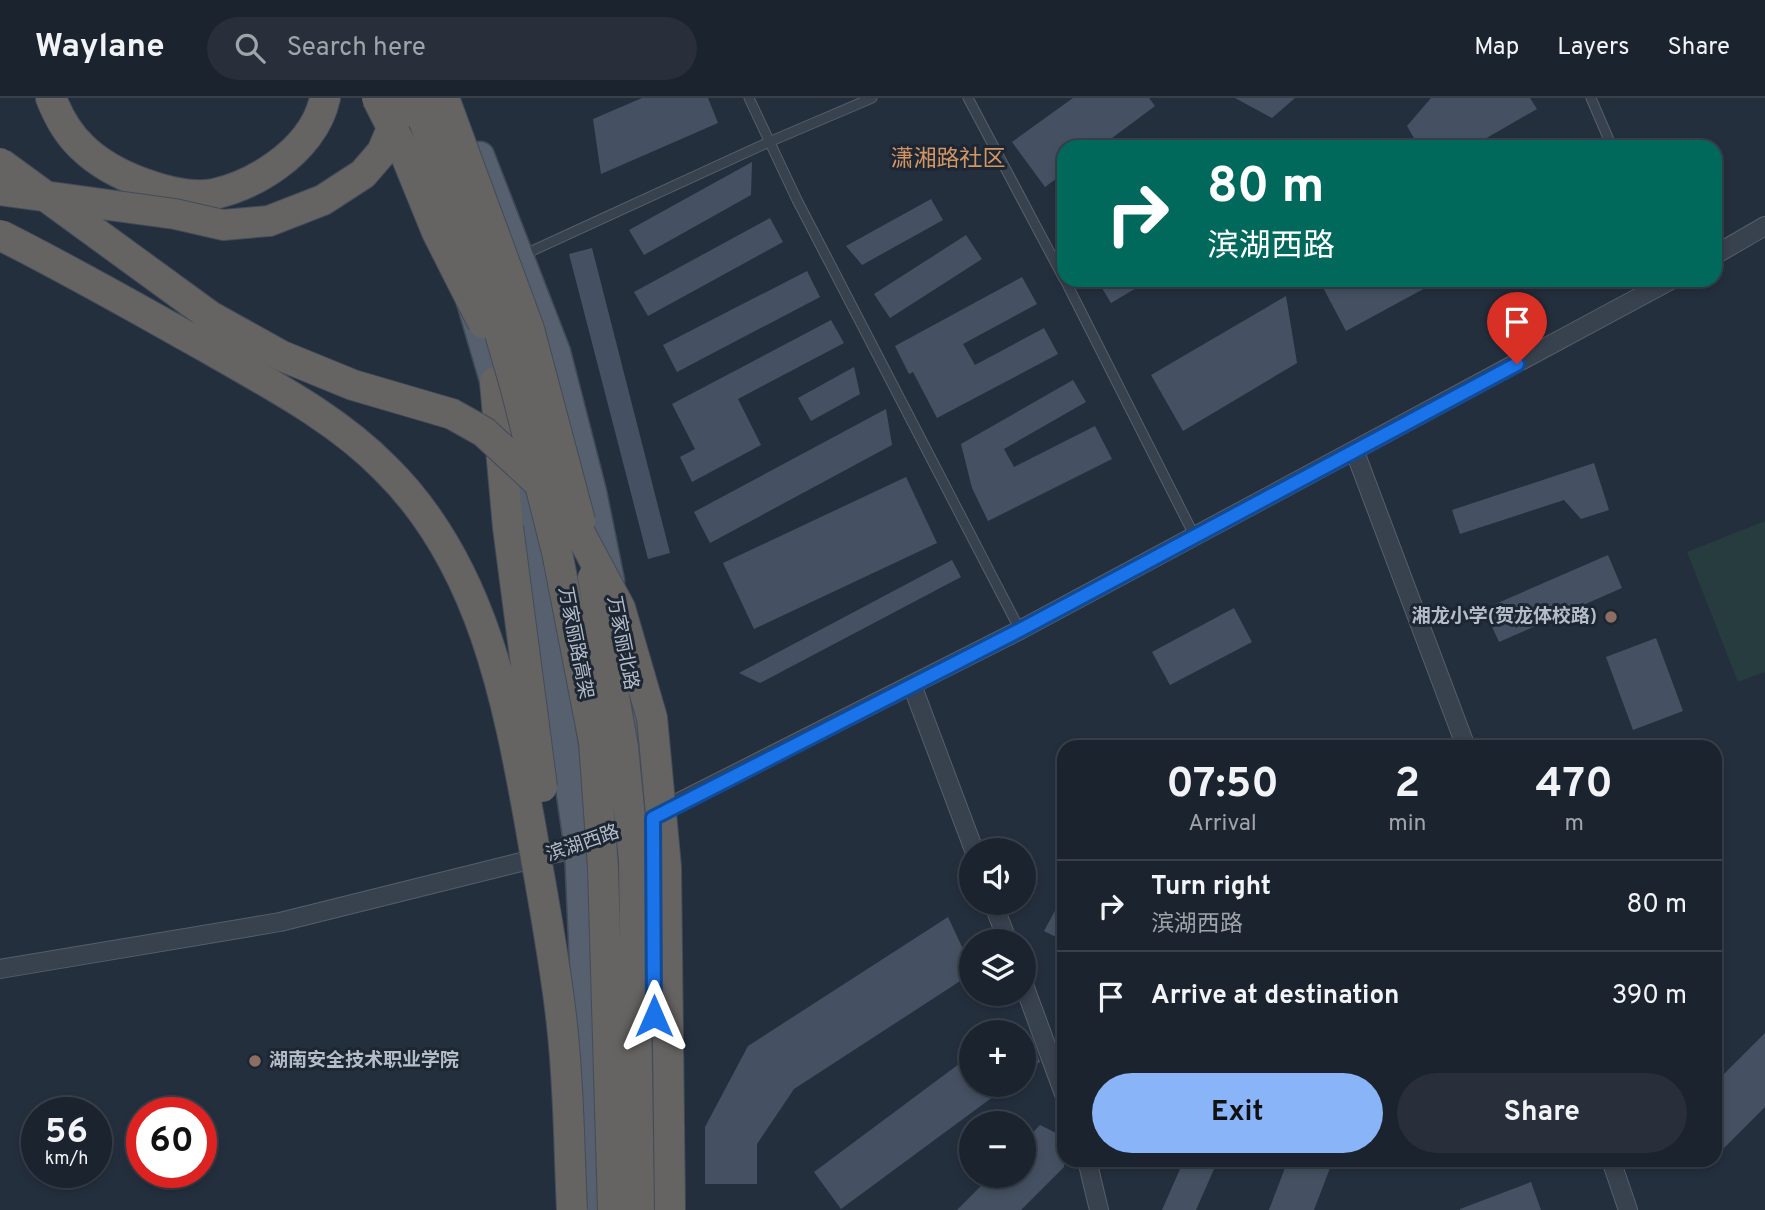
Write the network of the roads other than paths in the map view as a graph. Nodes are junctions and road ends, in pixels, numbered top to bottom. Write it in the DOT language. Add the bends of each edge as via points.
graph roads {
  1 [pos="51,98"];
  2 [pos="325,98"];
  3 [pos="377,98"];
  4 [pos="399,98"];
  5 [pos="405,98"];
  6 [pos="415,98"];
  7 [pos="444,98"];
  8 [pos="458,98"];
  9 [pos="748,98"];
  10 [pos="872,98"];
  11 [pos="968,98"];
  12 [pos="1591,98"];
  13 [pos="1609,140"];
  14 [pos="769,142"];
  15 [pos="0,163"];
  16 [pos="0,190"];
  17 [pos="1765,226"];
  18 [pos="0,235"];
  19 [pos="1722,251"];
  20 [pos="521,256"];
  21 [pos="1057,266"];
  22 [pos="1068,287"];
  23 [pos="1657,287"];
  24 [pos="506,385"];
  25 [pos="1355,452"];
  26 [pos="1195,537"];
  27 [pos="1020,630"];
  28 [pos="912,685"];
  29 [pos="1462,740"];
  30 [pos="653,818"];
  31 [pos="969,838"];
  32 [pos="579,849"];
  33 [pos="0,969"];
  34 [pos="1032,1006"];
  35 [pos="563,1026"];
  36 [pos="1057,1075"];
  37 [pos="1089,1167"];
  38 [pos="1613,1167"];
  39 [pos="572,1210"];
  40 [pos="595,1210"];
  41 [pos="612,1210"];
  42 [pos="639,1210"];
  43 [pos="656,1210"];
  44 [pos="670,1210"];
  45 [pos="1099,1210"];
  46 [pos="1628,1210"];
  1 -- 2 [label="highway" via="82,148 120,174 164,190 213,194 260,178 300,148"];
  3 -- 24 [label="highway, bridge"];
  4 -- 24 [label="main road"];
  5 -- 16 [label="highway, bridge" via="382,152 363,174 323,201 269,221 223,225"];
  6 -- 24 [label="highway, 万家丽路高架, bridge" via="485,281"];
  7 -- 42 [label="highway, 万家丽路高架, bridge" via="536,355 596,591 623,747 634,860"];
  8 -- 30 [label="main road, 万家丽北路" via="556,352 592,492"];
  9 -- 14 [label="lane"];
  10 -- 14 [label="lane"];
  11 -- 21 [label="lane"];
  12 -- 13 [label="lane"];
  14 -- 20 [label="lane"];
  14 -- 27 [label="lane"];
  15 -- 44 [label="highway, bridge" via="209,316 282,356 354,385 452,414 484,432 567,509 620,608 652,718 666,867"];
  17 -- 19 [label="street"];
  18 -- 35 [label="highway, bridge" via="122,299 342,429 387,469 422,511 461,577 491,645 518,758"];
  22 -- 26 [label="lane"];
  23 -- 25 [label="street, 滨湖西路"];
  24 -- 32 [label="main road" via="536,547"];
  24 -- 35 [label="highway, bridge" via="508,527 557,905"];
  24 -- 41 [label="highway, 万家丽路高架, bridge" via="557,552 594,742 603,867"];
  25 -- 26 [label="street, 滨湖西路"];
  25 -- 29 [label="street"];
  26 -- 27 [label="street, 滨湖西路"];
  27 -- 28 [label="street, 滨湖西路"];
  28 -- 30 [label="street, 滨湖西路"];
  28 -- 31 [label="street"];
  30 -- 32 [label="street, 滨湖西路"];
  30 -- 43 [label="main road, 万家丽北路"];
  32 -- 33 [label="street, 滨湖西路" via="280,922"];
  32 -- 40 [label="main road"];
  34 -- 36 [label="street"];
  35 -- 39 [label="highway, bridge"];
  37 -- 45 [label="street"];
  38 -- 46 [label="street"];
}
